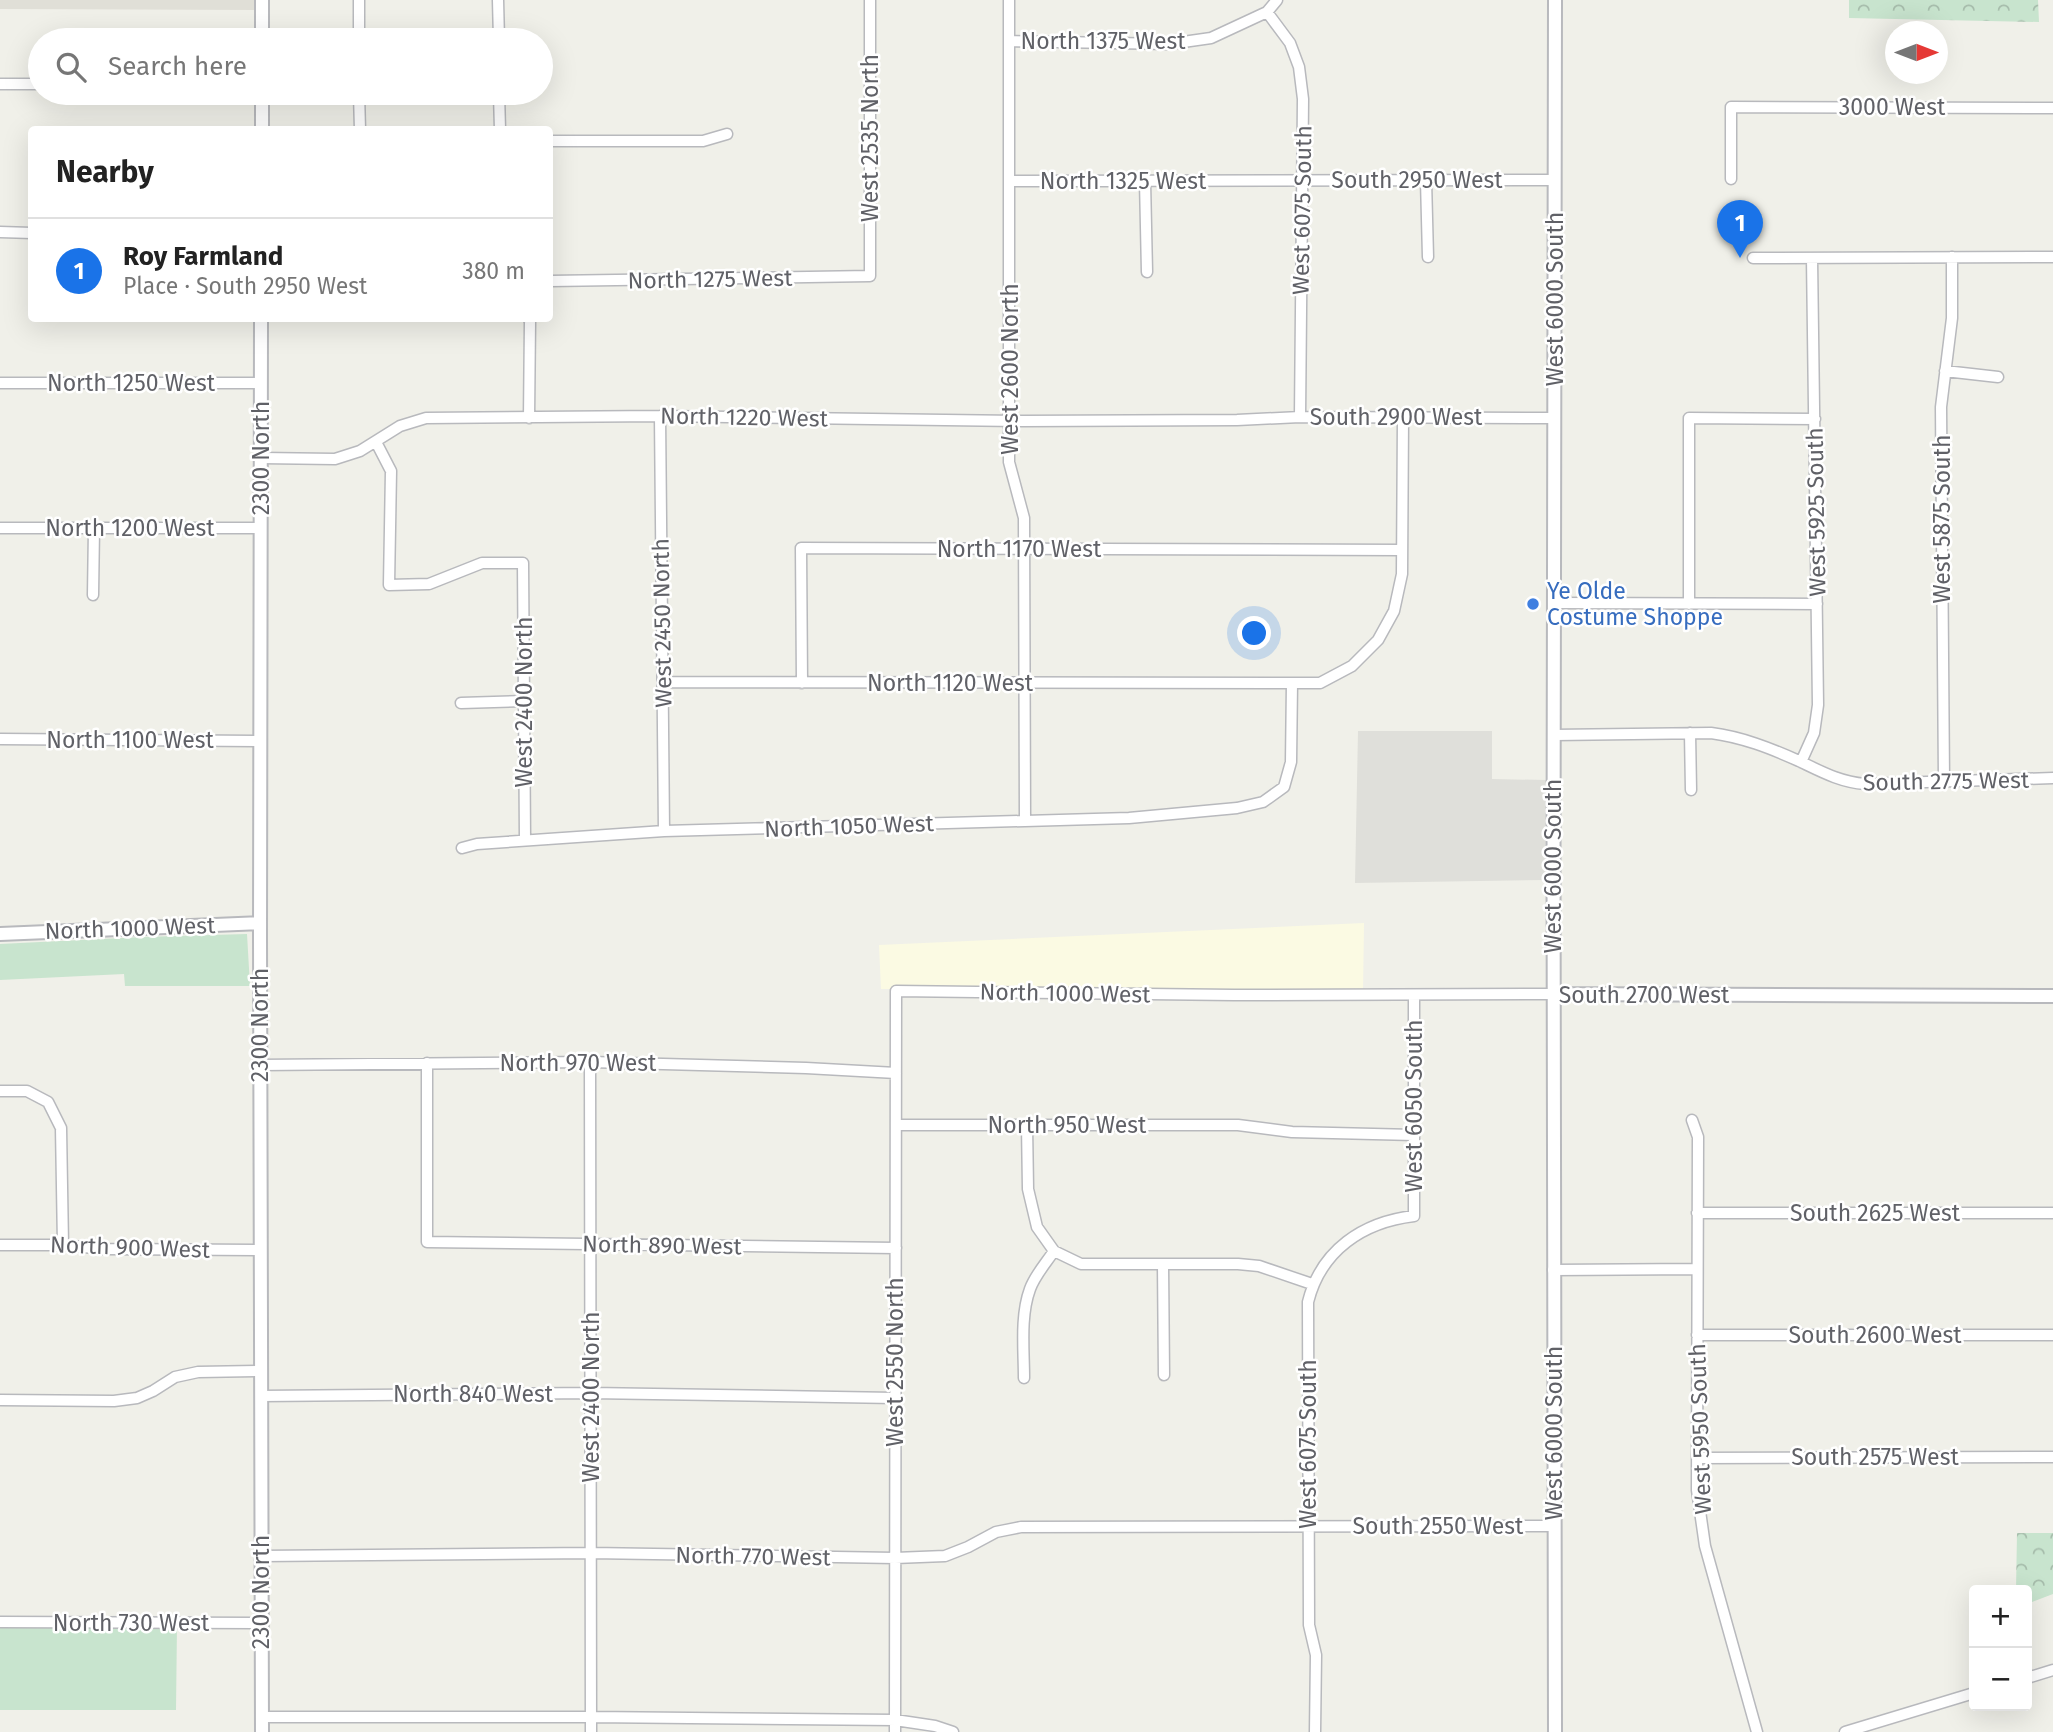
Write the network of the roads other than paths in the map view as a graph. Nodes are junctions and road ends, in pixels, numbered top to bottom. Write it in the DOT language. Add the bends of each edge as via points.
graph roads {
  1 [pos="262,0"];
  2 [pos="359,0"];
  3 [pos="498,0"];
  4 [pos="870,0"];
  5 [pos="1009,0"];
  6 [pos="1277,0"];
  7 [pos="1555,0"];
  8 [pos="1267,12"];
  9 [pos="262,28"];
  10 [pos="359,28"];
  11 [pos="499,28"];
  12 [pos="1009,41"];
  13 [pos="0,84"];
  14 [pos="28,84"];
  15 [pos="262,105"];
  16 [pos="359,105"];
  17 [pos="499,105"];
  18 [pos="2053,108"];
  19 [pos="262,126"];
  20 [pos="359,126"];
  21 [pos="500,126"];
  22 [pos="727,134"];
  23 [pos="553,141"];
  24 [pos="1731,179"];
  25 [pos="1303,180"];
  26 [pos="1426,180"];
  27 [pos="1555,180"];
  28 [pos="1009,181"];
  29 [pos="1145,181"];
  30 [pos="1236,181"];
  31 [pos="0,232"];
  32 [pos="28,233"];
  33 [pos="1428,257"];
  34 [pos="1952,257"];
  35 [pos="2053,257"];
  36 [pos="1753,258"];
  37 [pos="1812,258"];
  38 [pos="1147,272"];
  39 [pos="870,276"];
  40 [pos="553,281"];
  41 [pos="261,322"];
  42 [pos="530,322"];
  43 [pos="1945,371"];
  44 [pos="1998,377"];
  45 [pos="0,383"];
  46 [pos="261,383"];
  47 [pos="660,416"];
  48 [pos="1300,417"];
  49 [pos="1403,417"];
  50 [pos="529,418"];
  51 [pos="1555,418"];
  52 [pos="1815,419"];
  53 [pos="1237,420"];
  54 [pos="1009,421"];
  55 [pos="376,442"];
  56 [pos="261,458"];
  57 [pos="0,527"];
  58 [pos="94,528"];
  59 [pos="261,528"];
  60 [pos="1024,549"];
  61 [pos="1402,550"];
  62 [pos="93,595"];
  63 [pos="1555,603"];
  64 [pos="1689,604"];
  65 [pos="1817,604"];
  66 [pos="663,682"];
  67 [pos="802,683"];
  68 [pos="1024,683"];
  69 [pos="1292,683"];
  70 [pos="524,701"];
  71 [pos="461,703"];
  72 [pos="1690,733"];
  73 [pos="1554,734"];
  74 [pos="0,739"];
  75 [pos="260,741"];
  76 [pos="1801,762"];
  77 [pos="2053,778"];
  78 [pos="1944,781"];
  79 [pos="1691,790"];
  80 [pos="1025,821"];
  81 [pos="664,831"];
  82 [pos="525,840"];
  83 [pos="462,848"];
  84 [pos="260,923"];
  85 [pos="0,934"];
  86 [pos="896,991"];
  87 [pos="1552,994"];
  88 [pos="1234,995"];
  89 [pos="1413,995"];
  90 [pos="2053,996"];
  91 [pos="590,1062"];
  92 [pos="428,1063"];
  93 [pos="260,1065"];
  94 [pos="896,1073"];
  95 [pos="0,1091"];
  96 [pos="1692,1120"];
  97 [pos="896,1125"];
  98 [pos="1027,1125"];
  99 [pos="1414,1135"];
  100 [pos="1697,1213"];
  101 [pos="2053,1213"];
  102 [pos="1414,1216"];
  103 [pos="591,1244"];
  104 [pos="0,1245"];
  105 [pos="63,1245"];
  106 [pos="896,1248"];
  107 [pos="261,1250"];
  108 [pos="1054,1251"];
  109 [pos="1163,1264"];
  110 [pos="1697,1269"];
  111 [pos="1553,1270"];
  112 [pos="1312,1284"];
  113 [pos="1697,1335"];
  114 [pos="2053,1335"];
  115 [pos="261,1371"];
  116 [pos="1164,1375"];
  117 [pos="1024,1378"];
  118 [pos="591,1393"];
  119 [pos="261,1396"];
  120 [pos="895,1398"];
  121 [pos="0,1400"];
  122 [pos="2053,1457"];
  123 [pos="1697,1458"];
  124 [pos="1309,1526"];
  125 [pos="1554,1526"];
  126 [pos="1238,1527"];
  127 [pos="591,1553"];
  128 [pos="261,1556"];
  129 [pos="895,1558"];
  130 [pos="0,1622"];
  131 [pos="262,1623"];
  132 [pos="2053,1670"];
  133 [pos="2032,1676"];
  134 [pos="1969,1695"];
  135 [pos="262,1717"];
  136 [pos="591,1717"];
  137 [pos="895,1720"];
  138 [pos="262,1732"];
  139 [pos="591,1732"];
  140 [pos="895,1732"];
  141 [pos="953,1732"];
  142 [pos="1315,1732"];
  143 [pos="1555,1732"];
  144 [pos="1757,1732"];
  145 [pos="1845,1732"];
  1 -- 9 [label="street"];
  2 -- 10 [label="street"];
  3 -- 11 [label="street"];
  4 -- 39 [label="street, West 2535 North"];
  5 -- 12 [label="street, West 2600 North"];
  6 -- 8 [label="street"];
  7 -- 27 [label="street, West 6000 South"];
  8 -- 12 [label="street, North 1375 West" via="1211,38 1169,44"];
  8 -- 25 [label="street, West 6075 South" via="1290,43 1299,67"];
  12 -- 28 [label="street, West 2600 North"];
  13 -- 14 [label="street"];
  15 -- 19 [label="street"];
  16 -- 20 [label="street"];
  17 -- 21 [label="street"];
  18 -- 24 [label="street, 3000 West" via="1731,107"];
  22 -- 23 [label="street" via="703,141"];
  25 -- 26 [label="street, South 2950 West"];
  25 -- 30 [label="street, South 2950 West"];
  25 -- 48 [label="street, West 6075 South"];
  26 -- 27 [label="street, South 2950 West"];
  26 -- 33 [label="street"];
  27 -- 51 [label="street, West 6000 South"];
  28 -- 29 [label="street, North 1325 West"];
  28 -- 54 [label="street, West 2600 North"];
  29 -- 30 [label="street, North 1325 West"];
  29 -- 38 [label="street"];
  31 -- 32 [label="street"];
  34 -- 35 [label="street"];
  34 -- 37 [label="street"];
  34 -- 43 [label="street, West 5875 South" via="1952,318"];
  36 -- 37 [label="street"];
  37 -- 52 [label="street, West 5925 South"];
  39 -- 40 [label="street, North 1275 West"];
  41 -- 46 [label="street, 2300 North"];
  42 -- 50 [label="street"];
  43 -- 44 [label="street"];
  43 -- 78 [label="street, West 5875 South" via="1941,407"];
  45 -- 46 [label="street, North 1250 West"];
  46 -- 56 [label="street, 2300 North"];
  47 -- 50 [label="street, North 1220 West"];
  47 -- 54 [label="street, North 1220 West"];
  47 -- 66 [label="street, West 2450 North"];
  48 -- 49 [label="street, South 2900 West"];
  48 -- 53 [label="street, South 2900 West"];
  49 -- 51 [label="street, South 2900 West"];
  49 -- 61 [label="street"];
  50 -- 55 [label="street, North 1220 West" via="426,418 400,426"];
  51 -- 63 [label="street, West 6000 South"];
  52 -- 64 [label="street" via="1689,418"];
  52 -- 65 [label="street, West 5925 South"];
  53 -- 54 [label="street, North 1220 West"];
  54 -- 60 [label="street, West 2600 North" via="1009,462 1024,518"];
  55 -- 56 [label="street, North 1220 West" via="334,459"];
  55 -- 70 [label="street, West 2400 North" via="391,471 389,585 429,583 482,563 523,563"];
  56 -- 59 [label="street, 2300 North"];
  57 -- 58 [label="street, North 1200 West"];
  58 -- 59 [label="street, North 1200 West"];
  58 -- 62 [label="street"];
  59 -- 75 [label="street, 2300 North"];
  60 -- 61 [label="street, North 1170 West"];
  60 -- 67 [label="street, North 1170 West" via="801,548"];
  60 -- 68 [label="street, West 2600 North"];
  61 -- 69 [label="street, North 1120 West" via="1394,611 1378,640 1352,666 1320,683"];
  63 -- 64 [label="street"];
  63 -- 73 [label="street, West 6000 South"];
  64 -- 65 [label="street"];
  65 -- 76 [label="street, West 5925 South" via="1818,705 1814,733"];
  66 -- 67 [label="street, North 1120 West"];
  66 -- 81 [label="street, West 2450 North"];
  67 -- 68 [label="street, North 1120 West"];
  68 -- 69 [label="street, North 1120 West"];
  68 -- 80 [label="street, West 2600 North"];
  69 -- 80 [label="street, North 1050 West" via="1291,762 1284,787 1263,802 1129,818"];
  70 -- 71 [label="street"];
  70 -- 82 [label="street, West 2400 North"];
  72 -- 73 [label="street, South 2775 West"];
  72 -- 76 [label="street, South 2775 West" via="1737,736"];
  72 -- 79 [label="street"];
  73 -- 87 [label="street, West 6000 South"];
  74 -- 75 [label="street, North 1100 West"];
  75 -- 84 [label="street, 2300 North"];
  76 -- 78 [label="street, South 2775 West" via="1848,782"];
  77 -- 78 [label="street, South 2775 West"];
  80 -- 81 [label="street, North 1050 West"];
  81 -- 82 [label="street, North 1050 West"];
  82 -- 83 [label="street, North 1050 West"];
  84 -- 85 [label="street, North 1000 West"];
  84 -- 93 [label="street, 2300 North"];
  86 -- 88 [label="street, North 1000 West"];
  86 -- 94 [label="street, West 2550 North"];
  87 -- 89 [label="street, South 2700 West"];
  87 -- 90 [label="street, South 2700 West"];
  87 -- 111 [label="street, West 6000 South"];
  88 -- 89 [label="street, South 2700 West"];
  89 -- 99 [label="street, West 6050 South"];
  91 -- 92 [label="street, North 970 West"];
  91 -- 94 [label="street, North 970 West"];
  91 -- 103 [label="street, West 2400 North"];
  92 -- 93 [label="street, North 970 West"];
  92 -- 103 [label="street, North 890 West" via="428,1242"];
  93 -- 107 [label="street, 2300 North"];
  94 -- 97 [label="street, West 2550 North"];
  95 -- 105 [label="street" via="27,1091 48,1102 61,1128"];
  96 -- 100 [label="street, West 5950 South" via="1698,1137"];
  97 -- 98 [label="street, North 950 West"];
  97 -- 106 [label="street, West 2550 North"];
  98 -- 99 [label="street, North 950 West" via="1238,1125 1292,1132"];
  98 -- 108 [label="street" via="1028,1189 1037,1227"];
  99 -- 102 [label="street, West 6050 South"];
  100 -- 101 [label="street, South 2625 West"];
  100 -- 110 [label="street, West 5950 South"];
  102 -- 112 [label="street, West 6075 South" via="1391,1219 1338,1247"];
  103 -- 106 [label="street, North 890 West"];
  103 -- 118 [label="street, West 2400 North"];
  104 -- 105 [label="street, North 900 West"];
  105 -- 107 [label="street, North 900 West"];
  106 -- 120 [label="street, West 2550 North"];
  107 -- 115 [label="street, 2300 North"];
  108 -- 109 [label="street" via="1081,1264"];
  108 -- 117 [label="street" via="1030,1289"];
  109 -- 112 [label="street" via="1259,1266"];
  109 -- 116 [label="street"];
  110 -- 111 [label="street"];
  110 -- 113 [label="street, West 5950 South"];
  111 -- 125 [label="street, West 6000 South"];
  112 -- 124 [label="street, West 6075 South" via="1308,1302"];
  113 -- 114 [label="street, South 2600 West"];
  113 -- 123 [label="street, West 5950 South"];
  115 -- 119 [label="street, 2300 North"];
  115 -- 121 [label="street" via="198,1372 176,1377 137,1398 114,1401"];
  118 -- 119 [label="street, North 840 West"];
  118 -- 120 [label="street, North 840 West"];
  118 -- 127 [label="street, West 2400 North"];
  119 -- 128 [label="street, 2300 North"];
  120 -- 129 [label="street, West 2550 North"];
  122 -- 123 [label="street, South 2575 West"];
  123 -- 144 [label="street, West 5950 South" via="1705,1546"];
  124 -- 125 [label="street, South 2550 West"];
  124 -- 126 [label="street, South 2550 West"];
  124 -- 142 [label="street, West 6075 South"];
  125 -- 143 [label="street, West 6000 South"];
  126 -- 129 [label="street, North 770 West" via="1021,1527 996,1532 945,1556"];
  127 -- 128 [label="street, North 770 West"];
  127 -- 129 [label="street, North 770 West"];
  127 -- 136 [label="street, West 2400 North"];
  128 -- 131 [label="street, 2300 North"];
  129 -- 137 [label="street, West 2550 North"];
  130 -- 131 [label="street, North 730 West"];
  131 -- 135 [label="street, 2300 North"];
  132 -- 133 [label="street"];
  134 -- 145 [label="street"];
  135 -- 136 [label="street"];
  135 -- 138 [label="street, 2300 North"];
  136 -- 137 [label="street"];
  136 -- 139 [label="street, West 2400 North"];
  137 -- 140 [label="street, West 2550 North"];
  137 -- 141 [label="street"];
}
